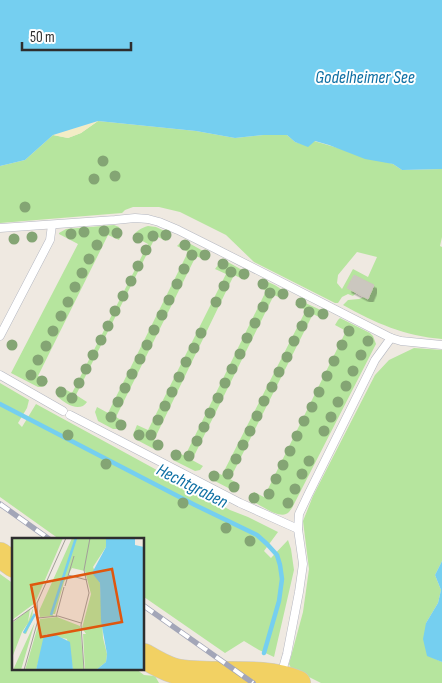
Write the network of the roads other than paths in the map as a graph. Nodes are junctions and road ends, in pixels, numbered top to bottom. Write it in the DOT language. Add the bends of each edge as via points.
graph roads {
  1 [pos="52,225"];
  2 [pos="0,228"];
  3 [pos="0,336"];
  4 [pos="391,338"];
  5 [pos="442,345"];
  6 [pos="0,375"];
  7 [pos="298,529"];
  8 [pos="0,555"];
  9 [pos="12,564"];
  10 [pos="145,657"];
  11 [pos="289,680"];
  1 -- 2 [label="lane"];
  1 -- 3 [label="lane" via="50,240"];
  1 -- 4 [label="lane" via="148,218"];
  4 -- 5 [label="lane"];
  4 -- 7 [label="lane" via="375,360 308,495 299,514"];
  6 -- 7 [label="lane" via="232,499"];
  7 -- 11 [label="lane" via="303,564 287,654"];
  8 -- 9 [label="main road"];
  10 -- 11 [label="main road" via="174,675 256,674"];
}
